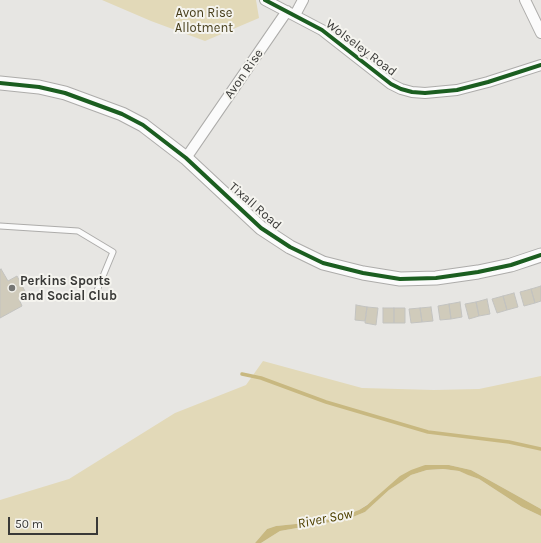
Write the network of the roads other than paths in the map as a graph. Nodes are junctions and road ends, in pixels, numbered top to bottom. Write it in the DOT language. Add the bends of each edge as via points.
graph roads {
  1 [pos="265,0"];
  2 [pos="303,0"];
  3 [pos="525,0"];
  4 [pos="291,13"];
  5 [pos="541,33"];
  6 [pos="541,65"];
  7 [pos="0,83"];
  8 [pos="186,158"];
  9 [pos="0,226"];
  10 [pos="541,255"];
  11 [pos="96,292"];
  1 -- 4 [label="street"];
  2 -- 4 [label="street, Avon Rise"];
  3 -- 5 [label="street"];
  4 -- 6 [label="street, Wolseley Road" via="322,30 391,84 412,92 457,90"];
  4 -- 8 [label="street, Avon Rise"];
  7 -- 8 [label="street, Tixall Road" via="39,87 96,104 143,125"];
  8 -- 10 [label="street, Tixall Road" via="261,228 290,247 323,263 400,279 436,278 511,265"];
  9 -- 11 [label="lane" via="78,232 113,252"];
}
